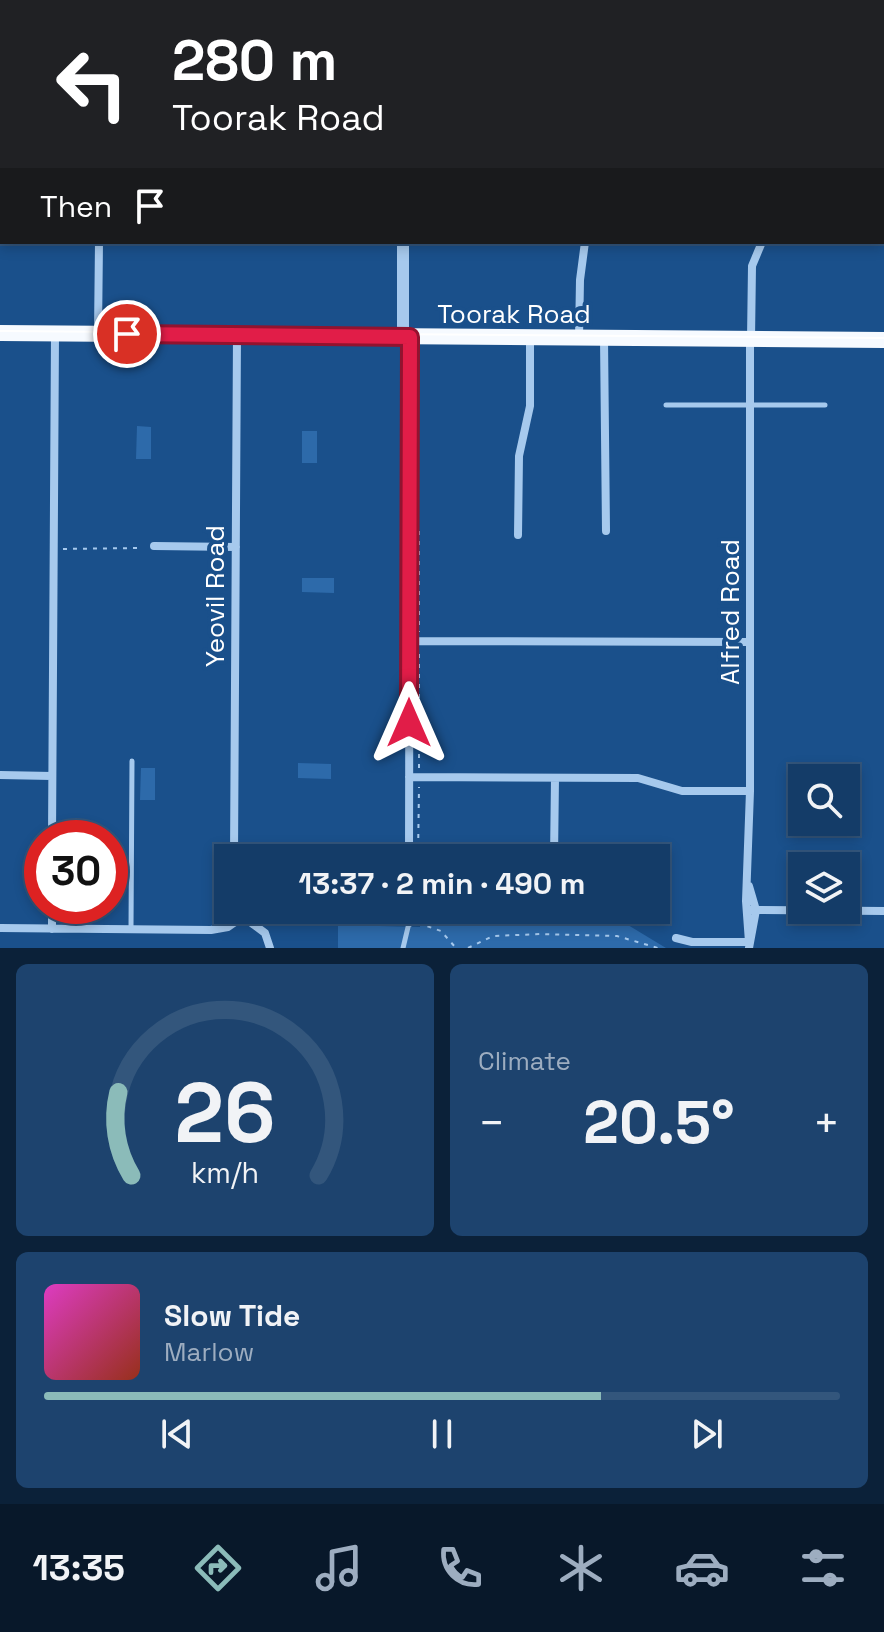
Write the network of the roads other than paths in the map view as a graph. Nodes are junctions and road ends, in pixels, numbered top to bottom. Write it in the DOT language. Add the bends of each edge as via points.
graph roads {
  1 [pos="99,244"];
  2 [pos="403,244"];
  3 [pos="585,244"];
  4 [pos="761,244"];
  5 [pos="0,333"];
  6 [pos="55,333"];
  7 [pos="98,334"];
  8 [pos="237,335"];
  9 [pos="406,337"];
  10 [pos="530,338"];
  11 [pos="579,338"];
  12 [pos="604,338"];
  13 [pos="750,340"];
  14 [pos="884,340"];
  15 [pos="666,405"];
  16 [pos="750,405"];
  17 [pos="825,405"];
  18 [pos="606,531"];
  19 [pos="518,535"];
  20 [pos="154,546"];
  21 [pos="236,547"];
  22 [pos="414,641"];
  23 [pos="750,642"];
  24 [pos="132,761"];
  25 [pos="0,775"];
  26 [pos="52,776"];
  27 [pos="414,777"];
  28 [pos="555,778"];
  29 [pos="750,791"];
  30 [pos="52,820"];
  31 [pos="234,844"];
  32 [pos="410,844"];
  33 [pos="554,844"];
  34 [pos="752,910"];
  35 [pos="884,911"];
  36 [pos="52,924"];
  37 [pos="232,924"];
  38 [pos="413,924"];
  39 [pos="252,925"];
  40 [pos="0,928"];
  41 [pos="52,929"];
  42 [pos="131,929"];
  43 [pos="676,938"];
  44 [pos="749,945"];
  45 [pos="270,948"];
  46 [pos="403,948"];
  1 -- 7 [label="street"];
  2 -- 9 [label="street"];
  3 -- 11 [label="street"];
  4 -- 13 [label="street, Alfred Road" via="752,266"];
  5 -- 6 [label="highway, Toorak Road"];
  6 -- 7 [label="highway, Toorak Road"];
  6 -- 26 [label="street"];
  7 -- 8 [label="highway, Toorak Road"];
  8 -- 9 [label="highway, Toorak Road"];
  8 -- 21 [label="street, Yeovil Road"];
  9 -- 10 [label="highway, Toorak Road"];
  9 -- 22 [label="street"];
  10 -- 11 [label="highway, Toorak Road"];
  10 -- 19 [label="street" via="530,406 519,456"];
  11 -- 12 [label="highway, Toorak Road"];
  12 -- 13 [label="highway, Toorak Road"];
  12 -- 18 [label="street"];
  13 -- 14 [label="highway, Toorak Road"];
  13 -- 16 [label="street, Alfred Road"];
  15 -- 16 [label="lane"];
  16 -- 17 [label="lane"];
  16 -- 23 [label="street, Alfred Road"];
  20 -- 21 [label="street"];
  21 -- 31 [label="street, Yeovil Road"];
  22 -- 23 [label="street"];
  22 -- 27 [label="street"];
  23 -- 29 [label="street, Alfred Road"];
  24 -- 42 [label="lane"];
  25 -- 26 [label="street"];
  26 -- 30 [label="street"];
  27 -- 28 [label="street"];
  27 -- 32 [label="street"];
  28 -- 29 [label="street" via="638,778 682,791"];
  28 -- 33 [label="street"];
  29 -- 34 [label="street, Alfred Road"];
  34 -- 35 [label="street"];
  34 -- 44 [label="street, Alfred Road"];
  36 -- 41 [label="street"];
  37 -- 42 [label="street" via="211,930"];
  38 -- 46 [label="lane"];
  39 -- 45 [label="street" via="265,933"];
  40 -- 41 [label="street"];
  41 -- 42 [label="street"];
  43 -- 44 [label="street"];
}
